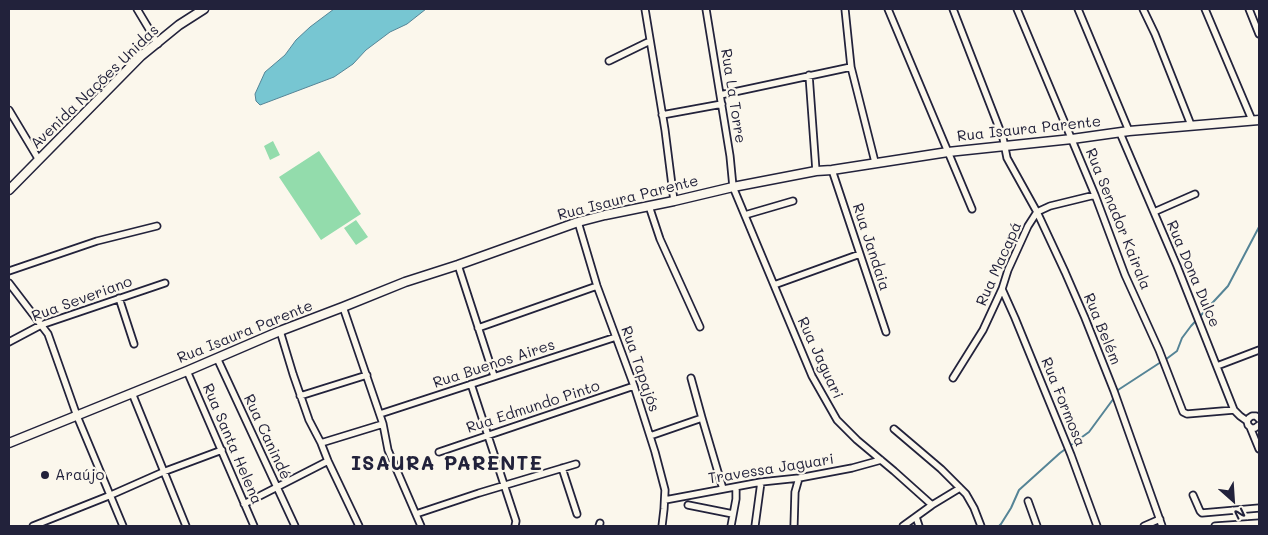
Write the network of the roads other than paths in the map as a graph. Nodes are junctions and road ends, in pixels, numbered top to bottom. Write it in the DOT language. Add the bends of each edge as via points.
graph roads {
  1 [pos="137,9"];
  2 [pos="204,9"];
  3 [pos="645,9"];
  4 [pos="706,9"];
  5 [pos="845,9"];
  6 [pos="888,9"];
  7 [pos="953,9"];
  8 [pos="1017,9"];
  9 [pos="1078,9"];
  10 [pos="1144,9"];
  11 [pos="1205,9"];
  12 [pos="1249,9"];
  13 [pos="1259,34"];
  14 [pos="650,41"];
  15 [pos="158,44"];
  16 [pos="609,60"];
  17 [pos="851,67"];
  18 [pos="809,75"];
  19 [pos="720,95"];
  20 [pos="722,104"];
  21 [pos="9,110"];
  22 [pos="662,116"];
  23 [pos="1256,120"];
  24 [pos="1191,125"];
  25 [pos="1129,131"];
  26 [pos="1120,133"];
  27 [pos="1072,140"];
  28 [pos="1005,147"];
  29 [pos="948,152"];
  30 [pos="39,160"];
  31 [pos="875,162"];
  32 [pos="832,170"];
  33 [pos="816,171"];
  34 [pos="733,187"];
  35 [pos="9,190"];
  36 [pos="1195,194"];
  37 [pos="1095,195"];
  38 [pos="674,201"];
  39 [pos="793,201"];
  40 [pos="649,206"];
  41 [pos="972,209"];
  42 [pos="1037,212"];
  43 [pos="1154,212"];
  44 [pos="745,215"];
  45 [pos="578,222"];
  46 [pos="156,226"];
  47 [pos="860,254"];
  48 [pos="458,265"];
  49 [pos="9,270"];
  50 [pos="9,283"];
  51 [pos="165,283"];
  52 [pos="774,285"];
  53 [pos="597,286"];
  54 [pos="1002,288"];
  55 [pos="119,298"];
  56 [pos="343,308"];
  57 [pos="41,325"];
  58 [pos="700,327"];
  59 [pos="478,328"];
  60 [pos="280,331"];
  61 [pos="886,332"];
  62 [pos="616,337"];
  63 [pos="9,342"];
  64 [pos="134,344"];
  65 [pos="1259,350"];
  66 [pos="216,358"];
  67 [pos="1217,366"];
  68 [pos="187,371"];
  69 [pos="367,375"];
  70 [pos="494,376"];
  71 [pos="691,378"];
  72 [pos="953,378"];
  73 [pos="471,384"];
  74 [pos="634,386"];
  75 [pos="132,393"];
  76 [pos="300,396"];
  77 [pos="1234,410"];
  78 [pos="380,414"];
  79 [pos="77,416"];
  80 [pos="1258,417"];
  81 [pos="702,418"];
  82 [pos="383,424"];
  83 [pos="1248,424"];
  84 [pos="1259,426"];
  85 [pos="894,429"];
  86 [pos="487,435"];
  87 [pos="650,436"];
  88 [pos="9,443"];
  89 [pos="321,443"];
  90 [pos="1258,447"];
  91 [pos="222,450"];
  92 [pos="439,452"];
  93 [pos="881,460"];
  94 [pos="328,461"];
  95 [pos="576,464"];
  96 [pos="562,468"];
  97 [pos="163,472"];
  98 [pos="799,478"];
  99 [pos="761,482"];
  100 [pos="503,485"];
  101 [pos="736,487"];
  102 [pos="277,488"];
  103 [pos="960,488"];
  104 [pos="723,489"];
  105 [pos="1193,494"];
  106 [pos="111,495"];
  107 [pos="665,500"];
  108 [pos="1028,501"];
  109 [pos="244,504"];
  110 [pos="688,505"];
  111 [pos="932,505"];
  112 [pos="1259,508"];
  113 [pos="416,514"];
  114 [pos="577,514"];
  115 [pos="734,514"];
  116 [pos="916,517"];
  117 [pos="1160,519"];
  118 [pos="1259,523"];
  119 [pos="33,526"];
  120 [pos="123,526"];
  121 [pos="186,526"];
  122 [pos="254,526"];
  123 [pos="295,526"];
  124 [pos="360,526"];
  125 [pos="421,526"];
  126 [pos="516,526"];
  127 [pos="662,526"];
  128 [pos="731,526"];
  129 [pos="756,526"];
  130 [pos="794,526"];
  131 [pos="903,526"];
  132 [pos="919,526"];
  133 [pos="981,526"];
  134 [pos="1036,526"];
  135 [pos="1098,526"];
  136 [pos="1144,526"];
  137 [pos="1162,526"];
  138 [pos="1214,526"];
  1 -- 15 [label="street"];
  2 -- 15 [label="street, Avenida Nações Unidas" via="179,24"];
  3 -- 14 [label="street"];
  4 -- 19 [label="street, Rua La Torre"];
  5 -- 17 [label="street"];
  6 -- 29 [label="street"];
  7 -- 28 [label="street, Rua Belém"];
  8 -- 27 [label="street, Rua Senador Kairala"];
  9 -- 25 [label="street"];
  10 -- 24 [label="street"];
  11 -- 23 [label="street"];
  12 -- 13 [label="street"];
  14 -- 16 [label="street"];
  14 -- 22 [label="street"];
  15 -- 30 [label="street, Avenida Nações Unidas" via="141,56"];
  17 -- 18 [label="street"];
  17 -- 31 [label="street"];
  18 -- 19 [label="street"];
  18 -- 33 [label="street"];
  19 -- 20 [label="street, Rua La Torre"];
  20 -- 22 [label="street"];
  20 -- 34 [label="street, Rua La Torre"];
  21 -- 30 [label="street"];
  22 -- 38 [label="street"];
  23 -- 24 [label="street, Rua Isaura Parente"];
  24 -- 25 [label="street, Rua Isaura Parente"];
  25 -- 26 [label="street, Rua Isaura Parente"];
  26 -- 27 [label="street, Rua Isaura Parente"];
  26 -- 43 [label="street, Rua Dona Dulce"];
  27 -- 28 [label="street, Rua Isaura Parente"];
  27 -- 37 [label="street, Rua Senador Kairala"];
  28 -- 29 [label="street, Rua Isaura Parente"];
  28 -- 42 [label="street, Rua Belém" via="1007,158"];
  29 -- 31 [label="street, Rua Isaura Parente"];
  29 -- 41 [label="street"];
  30 -- 35 [label="street, Avenida Nações Unidas"];
  31 -- 32 [label="street, Rua Isaura Parente"];
  32 -- 33 [label="street, Rua Isaura Parente"];
  32 -- 47 [label="street, Rua Jandaia"];
  33 -- 34 [label="street, Rua Isaura Parente"];
  34 -- 38 [label="street, Rua Isaura Parente"];
  34 -- 44 [label="street, Rua Jaguari"];
  36 -- 43 [label="street"];
  37 -- 42 [label="street, Rua Macapá"];
  37 -- 77 [label="street, Rua Senador Kairala" via="1183,412"];
  38 -- 40 [label="street, Rua Isaura Parente"];
  39 -- 44 [label="street"];
  40 -- 45 [label="street, Rua Isaura Parente"];
  40 -- 58 [label="street" via="660,239"];
  42 -- 54 [label="street, Rua Macapá"];
  42 -- 117 [label="street, Rua Belém" via="1114,391"];
  43 -- 67 [label="street, Rua Dona Dulce"];
  44 -- 52 [label="street, Rua Jaguari"];
  45 -- 48 [label="street, Rua Isaura Parente"];
  45 -- 53 [label="street, Rua Tapajós"];
  46 -- 49 [label="street"];
  47 -- 52 [label="street"];
  47 -- 61 [label="street, Rua Jandaia"];
  48 -- 56 [label="street, Rua Isaura Parente" via="405,282"];
  48 -- 59 [label="street"];
  50 -- 57 [label="street"];
  51 -- 55 [label="street, Rua Severiano"];
  52 -- 93 [label="street, Rua Jaguari" via="812,376 830,409 846,430"];
  53 -- 59 [label="street"];
  53 -- 62 [label="street, Rua Tapajós"];
  54 -- 72 [label="street, Rua Macapá" via="983,330"];
  54 -- 135 [label="street, Rua Formosa"];
  55 -- 57 [label="street, Rua Severiano"];
  55 -- 64 [label="street"];
  56 -- 60 [label="street, Rua Isaura Parente"];
  56 -- 69 [label="street"];
  57 -- 63 [label="street, Rua Severiano"];
  57 -- 79 [label="street" via="48,334"];
  59 -- 70 [label="street"];
  60 -- 66 [label="street, Rua Isaura Parente"];
  60 -- 76 [label="street"];
  62 -- 70 [label="street, Rua Buenos Aires"];
  62 -- 74 [label="street, Rua Tapajós"];
  65 -- 67 [label="street"];
  66 -- 68 [label="street, Rua Isaura Parente"];
  66 -- 102 [label="street, Rua Canindé"];
  67 -- 77 [label="street, Rua Dona Dulce"];
  68 -- 75 [label="street, Rua Isaura Parente"];
  68 -- 91 [label="street, Rua Santa Helena"];
  69 -- 76 [label="street"];
  69 -- 78 [label="street"];
  70 -- 73 [label="street, Rua Buenos Aires"];
  71 -- 81 [label="street"];
  73 -- 78 [label="street, Rua Buenos Aires"];
  73 -- 86 [label="street"];
  74 -- 86 [label="street, Rua Edmundo Pinto"];
  74 -- 87 [label="street, Rua Tapajós"];
  75 -- 79 [label="street, Rua Isaura Parente"];
  75 -- 97 [label="street"];
  76 -- 89 [label="street"];
  77 -- 83 [label="street, Rua Dona Dulce"];
  78 -- 82 [label="street"];
  79 -- 88 [label="street, Rua Isaura Parente"];
  79 -- 106 [label="street"];
  80 -- 83 [label="street" via="1249,418"];
  81 -- 87 [label="street"];
  81 -- 104 [label="street"];
  82 -- 89 [label="street"];
  82 -- 113 [label="street" via="388,450"];
  83 -- 84 [label="street" via="1253,429"];
  83 -- 90 [label="street"];
  84 -- 90 [label="street"];
  85 -- 103 [label="street"];
  86 -- 92 [label="street, Rua Edmundo Pinto"];
  86 -- 100 [label="street"];
  87 -- 107 [label="street, Rua Tapajós"];
  89 -- 94 [label="street"];
  91 -- 97 [label="street"];
  91 -- 109 [label="street, Rua Santa Helena"];
  93 -- 98 [label="street, Travessa Jaguari"];
  93 -- 111 [label="street, Rua Jaguari"];
  94 -- 102 [label="street"];
  94 -- 124 [label="street"];
  95 -- 96 [label="street"];
  96 -- 100 [label="street"];
  96 -- 114 [label="street"];
  97 -- 106 [label="street"];
  97 -- 121 [label="street"];
  98 -- 99 [label="street, Travessa Jaguari"];
  98 -- 130 [label="street" via="795,492"];
  99 -- 101 [label="street, Travessa Jaguari"];
  99 -- 129 [label="street"];
  100 -- 113 [label="street"];
  100 -- 126 [label="street"];
  101 -- 104 [label="street, Travessa Jaguari"];
  101 -- 115 [label="street"];
  102 -- 109 [label="street"];
  102 -- 123 [label="street, Rua Canindé"];
  103 -- 111 [label="street"];
  103 -- 133 [label="street" via="972,503"];
  104 -- 107 [label="street, Travessa Jaguari"];
  105 -- 112 [label="street" via="1202,513"];
  106 -- 119 [label="street"];
  106 -- 120 [label="street"];
  107 -- 127 [label="street, Rua Tapajós"];
  108 -- 134 [label="street"];
  109 -- 122 [label="street, Rua Santa Helena"];
  110 -- 115 [label="street"];
  111 -- 116 [label="street"];
  113 -- 125 [label="street"];
  115 -- 128 [label="street"];
  116 -- 131 [label="street"];
  116 -- 132 [label="street"];
  117 -- 136 [label="street"];
  117 -- 137 [label="street, Rua Belém"];
  118 -- 138 [label="street"];
}
